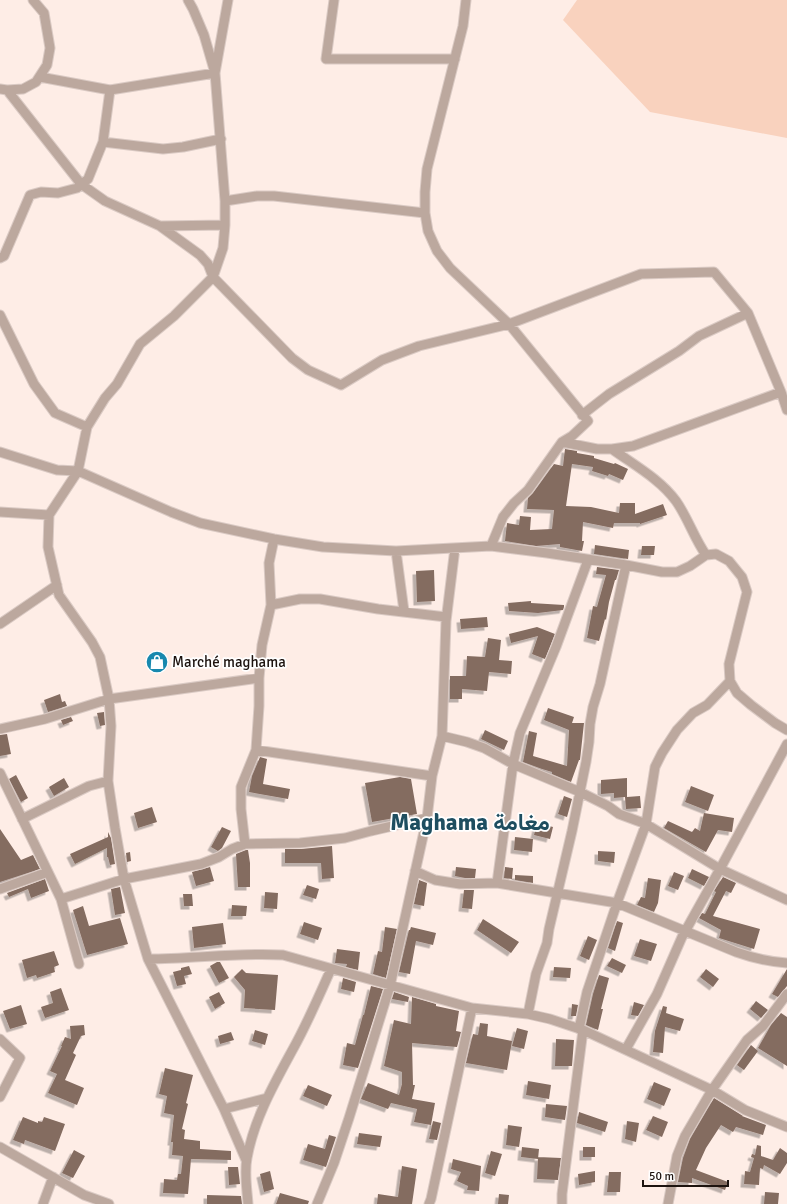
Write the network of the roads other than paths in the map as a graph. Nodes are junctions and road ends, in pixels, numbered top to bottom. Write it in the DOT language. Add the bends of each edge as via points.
graph roads {
  1 [pos="33,0"];
  2 [pos="188,0"];
  3 [pos="228,0"];
  4 [pos="334,0"];
  5 [pos="466,0"];
  6 [pos="455,59"];
  7 [pos="214,73"];
  8 [pos="40,77"];
  9 [pos="4,89"];
  10 [pos="110,90"];
  11 [pos="221,138"];
  12 [pos="103,142"];
  13 [pos="81,184"];
  14 [pos="225,201"];
  15 [pos="424,213"];
  16 [pos="226,225"];
  17 [pos="160,226"];
  18 [pos="0,258"];
  19 [pos="213,277"];
  20 [pos="748,313"];
  21 [pos="0,315"];
  22 [pos="508,324"];
  23 [pos="781,392"];
  24 [pos="787,410"];
  25 [pos="582,415"];
  26 [pos="87,427"];
  27 [pos="562,442"];
  28 [pos="612,450"];
  29 [pos="0,452"];
  30 [pos="78,471"];
  31 [pos="0,512"];
  32 [pos="49,515"];
  33 [pos="274,539"];
  34 [pos="491,546"];
  35 [pos="455,548"];
  36 [pos="396,551"];
  37 [pos="706,555"];
  38 [pos="588,560"];
  39 [pos="626,565"];
  40 [pos="57,585"];
  41 [pos="271,605"];
  42 [pos="404,611"];
  43 [pos="446,617"];
  44 [pos="0,624"];
  45 [pos="258,678"];
  46 [pos="730,681"];
  47 [pos="109,699"];
  48 [pos="0,729"];
  49 [pos="787,730"];
  50 [pos="442,736"];
  51 [pos="787,744"];
  52 [pos="256,750"];
  53 [pos="513,764"];
  54 [pos="0,773"];
  55 [pos="432,776"];
  56 [pos="108,781"];
  57 [pos="580,792"];
  58 [pos="427,818"];
  59 [pos="22,819"];
  60 [pos="646,824"];
  61 [pos="245,844"];
  62 [pos="720,869"];
  63 [pos="415,871"];
  64 [pos="48,872"];
  65 [pos="124,879"];
  66 [pos="497,883"];
  67 [pos="0,888"];
  68 [pos="557,893"];
  69 [pos="61,899"];
  70 [pos="787,900"];
  71 [pos="616,903"];
  72 [pos="685,932"];
  73 [pos="148,959"];
  74 [pos="787,963"];
  75 [pos="80,964"];
  76 [pos="331,969"];
  77 [pos="390,986"];
  78 [pos="787,994"];
  79 [pos="472,1008"];
  80 [pos="528,1014"];
  81 [pos="581,1029"];
  82 [pos="0,1039"];
  83 [pos="626,1049"];
  84 [pos="712,1090"];
  85 [pos="0,1097"];
  86 [pos="267,1098"];
  87 [pos="224,1109"];
  88 [pos="787,1126"];
  89 [pos="0,1147"];
  90 [pos="246,1160"];
  91 [pos="52,1177"];
  92 [pos="42,1204"];
  93 [pos="109,1204"];
  94 [pos="248,1204"];
  95 [pos="317,1204"];
  96 [pos="429,1204"];
  97 [pos="562,1204"];
  98 [pos="668,1204"];
  1 -- 8 [label="street" via="44,13 50,48 47,65"];
  2 -- 7 [label="street" via="204,35"];
  3 -- 7 [label="street"];
  4 -- 6 [label="street" via="326,59"];
  5 -- 6 [label="street"];
  6 -- 15 [label="street" via="427,169"];
  7 -- 10 [label="street"];
  7 -- 11 [label="street"];
  8 -- 9 [label="street" via="23,89"];
  8 -- 10 [label="street"];
  9 -- 13 [label="street"];
  10 -- 12 [label="street"];
  11 -- 12 [label="street" via="163,149"];
  11 -- 14 [label="street"];
  12 -- 13 [label="street" via="88,179"];
  13 -- 17 [label="street" via="105,201"];
  13 -- 18 [label="street" via="77,188 58,193 41,192 30,195 4,256"];
  14 -- 15 [label="street" via="274,196"];
  14 -- 16 [label="street"];
  15 -- 22 [label="street" via="428,231 437,251 450,268"];
  16 -- 17 [label="street"];
  16 -- 19 [label="street" via="223,248"];
  17 -- 19 [label="street" via="200,255 208,264"];
  19 -- 22 [label="street" via="292,358 308,370 341,385 382,360 419,346"];
  19 -- 26 [label="street" via="174,316 140,344 117,384"];
  20 -- 22 [label="street" via="714,272 641,274"];
  20 -- 23 [label="street"];
  20 -- 25 [label="street" via="699,336 680,351 609,394"];
  21 -- 26 [label="street" via="34,384 54,413"];
  22 -- 25 [label="street"];
  23 -- 24 [label="street"];
  23 -- 28 [label="street" via="633,446"];
  25 -- 27 [label="street" via="588,421"];
  26 -- 30 [label="street"];
  27 -- 28 [label="street"];
  27 -- 34 [label="street" via="528,490 503,517"];
  28 -- 37 [label="street" via="667,490 677,502"];
  29 -- 30 [label="street" via="57,470"];
  30 -- 32 [label="street"];
  30 -- 33 [label="street" via="200,523"];
  31 -- 32 [label="street"];
  32 -- 40 [label="street" via="48,547"];
  33 -- 36 [label="street" via="323,547"];
  33 -- 41 [label="street" via="269,563"];
  34 -- 35 [label="street"];
  34 -- 38 [label="street"];
  35 -- 36 [label="street"];
  35 -- 43 [label="street"];
  36 -- 42 [label="street"];
  37 -- 39 [label="street" via="677,572 662,572"];
  37 -- 46 [label="street" via="716,554 730,561 742,577 747,592 729,664"];
  38 -- 39 [label="street"];
  38 -- 53 [label="street" via="556,647 520,733"];
  39 -- 57 [label="street" via="593,707"];
  40 -- 44 [label="street"];
  40 -- 47 [label="street" via="59,595 100,657"];
  41 -- 42 [label="street" via="300,599 320,599"];
  41 -- 45 [label="street"];
  42 -- 43 [label="street"];
  43 -- 50 [label="street"];
  45 -- 47 [label="street"];
  45 -- 52 [label="street"];
  46 -- 49 [label="street" via="737,693 751,706"];
  46 -- 60 [label="street" via="707,705 692,713 662,753 656,767"];
  47 -- 48 [label="street" via="45,720"];
  47 -- 56 [label="street" via="111,726"];
  50 -- 53 [label="street" via="484,748"];
  50 -- 55 [label="street"];
  51 -- 62 [label="street"];
  52 -- 55 [label="street"];
  52 -- 61 [label="street" via="241,787"];
  53 -- 57 [label="street"];
  53 -- 66 [label="street"];
  54 -- 59 [label="street"];
  55 -- 58 [label="street"];
  56 -- 59 [label="street" via="89,786"];
  56 -- 65 [label="street"];
  57 -- 60 [label="street" via="620,814"];
  57 -- 68 [label="street"];
  58 -- 61 [label="street" via="345,838 300,844"];
  58 -- 63 [label="street"];
  59 -- 64 [label="street"];
  60 -- 62 [label="street"];
  60 -- 71 [label="street"];
  61 -- 65 [label="street" via="232,848 220,858 202,864"];
  62 -- 70 [label="street"];
  62 -- 72 [label="street"];
  63 -- 66 [label="street" via="435,880 460,884"];
  63 -- 77 [label="street"];
  64 -- 67 [label="street"];
  64 -- 69 [label="street"];
  65 -- 69 [label="street"];
  65 -- 73 [label="street"];
  66 -- 68 [label="street"];
  68 -- 71 [label="street"];
  68 -- 80 [label="street"];
  69 -- 75 [label="street"];
  71 -- 72 [label="street"];
  71 -- 81 [label="street" via="587,992"];
  72 -- 74 [label="street" via="756,959"];
  72 -- 83 [label="street" via="657,994"];
  73 -- 76 [label="street" via="263,954 283,956"];
  73 -- 87 [label="street"];
  76 -- 77 [label="street"];
  76 -- 86 [label="street" via="294,1049"];
  77 -- 79 [label="street"];
  77 -- 95 [label="street" via="334,1163"];
  78 -- 84 [label="street" via="763,1026 747,1040"];
  79 -- 80 [label="street"];
  79 -- 96 [label="street"];
  80 -- 81 [label="street"];
  81 -- 83 [label="street"];
  81 -- 97 [label="street"];
  82 -- 85 [label="street" via="20,1058"];
  83 -- 84 [label="street"];
  84 -- 88 [label="street" via="745,1110"];
  84 -- 98 [label="street" via="685,1136 677,1156"];
  86 -- 87 [label="street"];
  86 -- 90 [label="street" via="253,1133"];
  87 -- 90 [label="street"];
  89 -- 91 [label="street"];
  90 -- 94 [label="street"];
  91 -- 92 [label="street"];
  91 -- 93 [label="street" via="84,1195"];
}
